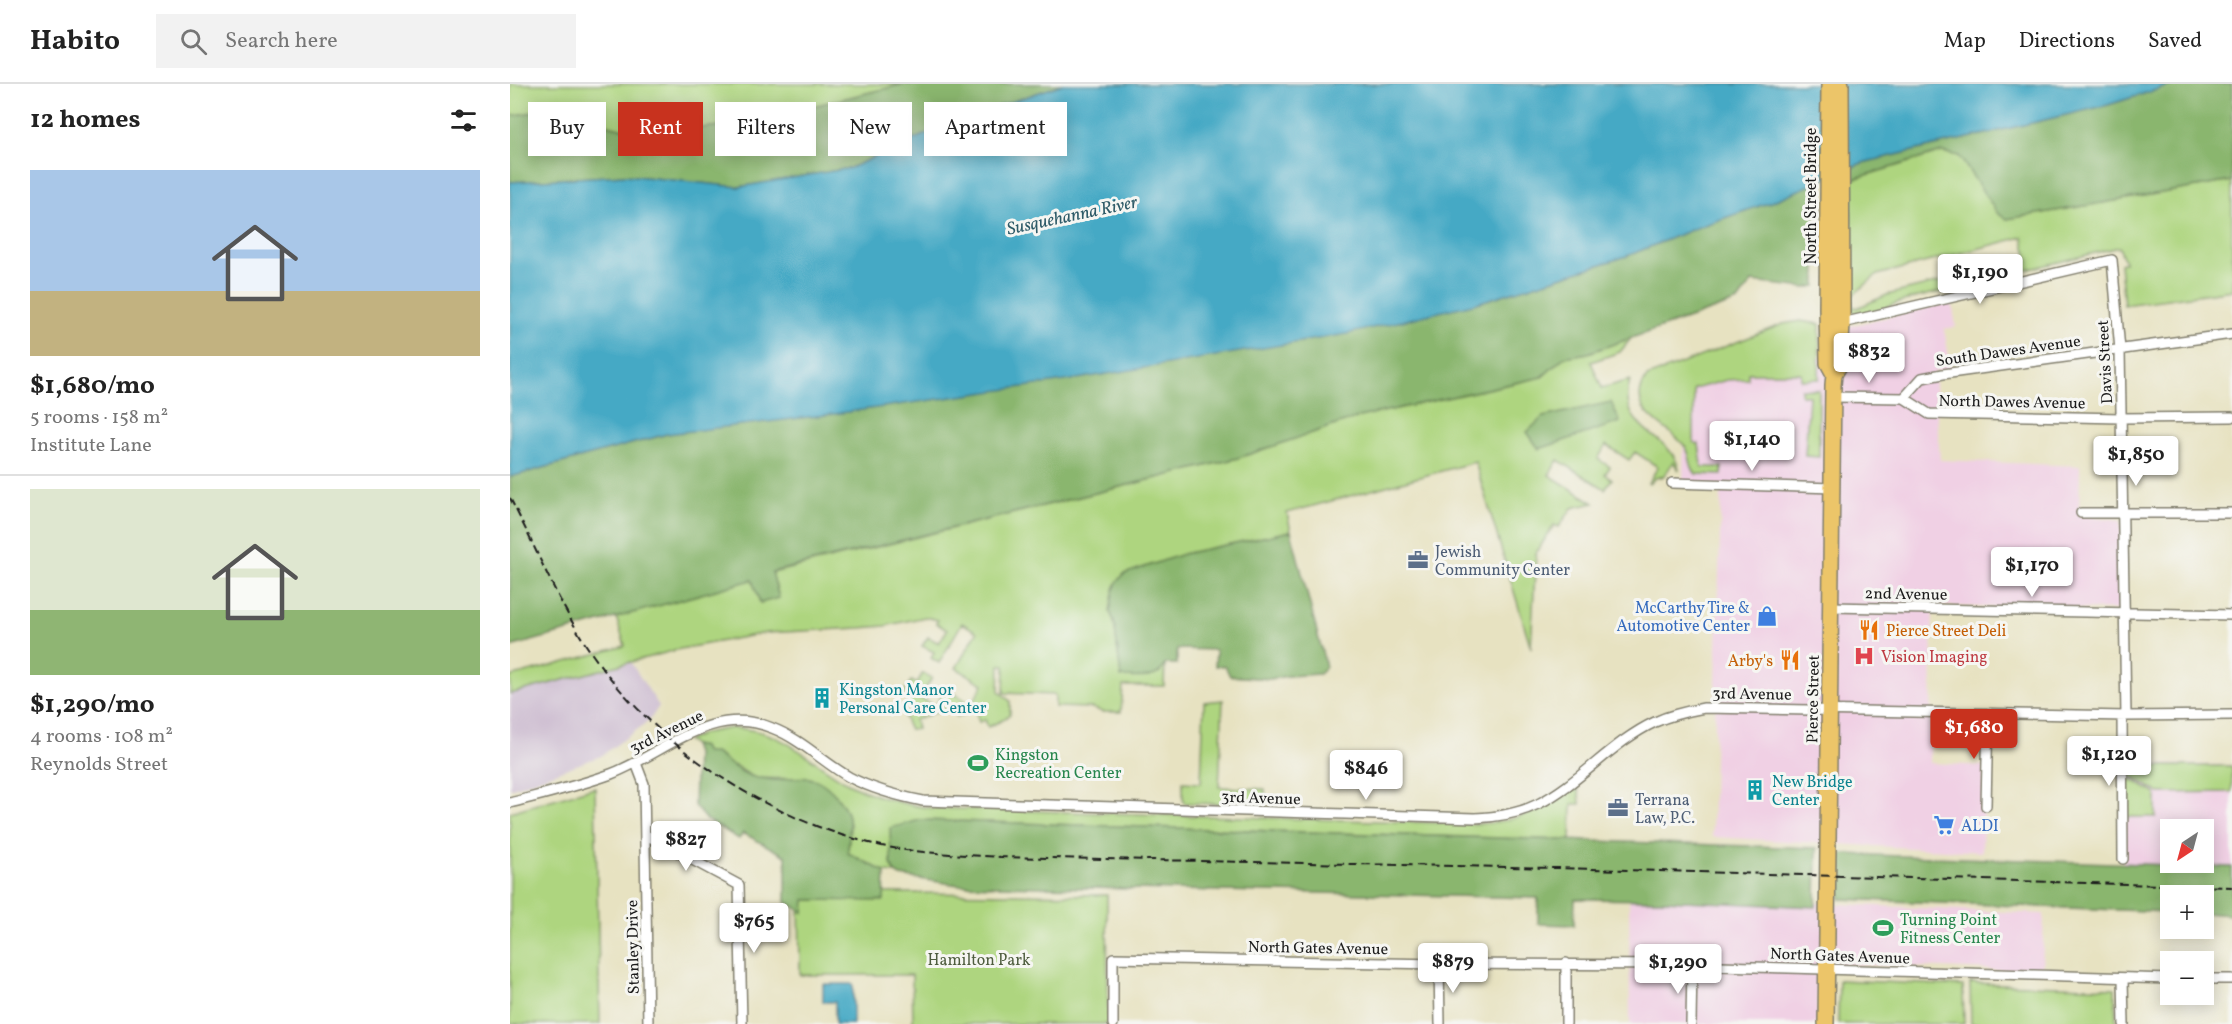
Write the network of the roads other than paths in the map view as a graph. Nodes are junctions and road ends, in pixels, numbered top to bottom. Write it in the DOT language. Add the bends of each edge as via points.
graph roads {
  1 [pos="1829,84"];
  2 [pos="1841,84"];
  3 [pos="1836,313"];
  4 [pos="2232,334"];
  5 [pos="2121,350"];
  6 [pos="1833,397"];
  7 [pos="1904,398"];
  8 [pos="2232,417"];
  9 [pos="2121,418"];
  10 [pos="1672,483"];
  11 [pos="1833,489"];
  12 [pos="2081,513"];
  13 [pos="2123,513"];
  14 [pos="2232,513"];
  15 [pos="1831,607"];
  16 [pos="2126,613"];
  17 [pos="2232,615"];
  18 [pos="1830,710"];
  19 [pos="1988,714"];
  20 [pos="2232,715"];
  21 [pos="2124,716"];
  22 [pos="636,763"];
  23 [pos="510,803"];
  24 [pos="1986,806"];
  25 [pos="646,836"];
  26 [pos="2123,859"];
  27 [pos="1566,963"];
  28 [pos="1439,964"];
  29 [pos="1692,965"];
  30 [pos="1827,970"];
  31 [pos="2123,979"];
  32 [pos="2160,979"];
  33 [pos="2214,979"];
  34 [pos="2232,979"];
  35 [pos="648,1024"];
  36 [pos="742,1024"];
  37 [pos="1113,1024"];
  38 [pos="1440,1024"];
  39 [pos="1566,1024"];
  40 [pos="1691,1024"];
  41 [pos="1826,1024"];
  42 [pos="2124,1024"];
  1 -- 3 [label="main road, North Street Bridge"];
  2 -- 3 [label="main road, North Street Bridge"];
  3 -- 5 [label="street, Davis Street" via="2112,260"];
  3 -- 6 [label="main road, Pierce Street" via="1828,363 1834,374"];
  4 -- 5 [label="street, South Dawes Avenue"];
  5 -- 7 [label="street, South Dawes Avenue" via="1922,378"];
  5 -- 9 [label="street, Davis Street"];
  6 -- 7 [label="street"];
  6 -- 11 [label="main road, Pierce Street"];
  7 -- 9 [label="street, North Dawes Avenue" via="1929,414"];
  8 -- 9 [label="street, North Dawes Avenue"];
  9 -- 13 [label="street, Davis Street"];
  10 -- 11 [label="street"];
  11 -- 15 [label="main road, Pierce Street"];
  12 -- 13 [label="street"];
  13 -- 14 [label="street"];
  13 -- 16 [label="street, Davis Street"];
  15 -- 16 [label="street, 2nd Avenue"];
  15 -- 18 [label="main road, Pierce Street"];
  16 -- 17 [label="street, 2nd Avenue"];
  16 -- 21 [label="street, Davis Street"];
  18 -- 19 [label="street, 3rd Avenue"];
  18 -- 22 [label="street, 3rd Avenue" via="1718,707 1681,713 1647,727 1537,804 1507,815 1475,818 923,801 859,781 790,737 761,724 736,721 700,728"];
  18 -- 30 [label="main road, Pierce Street"];
  19 -- 21 [label="street, 3rd Avenue"];
  19 -- 24 [label="street"];
  20 -- 21 [label="street, 3rd Avenue"];
  21 -- 26 [label="street, Davis Street"];
  22 -- 23 [label="street, 3rd Avenue"];
  22 -- 25 [label="street, Stanley Drive" via="644,784"];
  25 -- 35 [label="street, Stanley Drive"];
  25 -- 36 [label="street" via="739,885"];
  27 -- 28 [label="street, North Gates Avenue"];
  27 -- 29 [label="street, North Gates Avenue"];
  27 -- 39 [label="street"];
  28 -- 37 [label="street, North Gates Avenue" via="1113,958"];
  28 -- 38 [label="street"];
  29 -- 30 [label="street, North Gates Avenue"];
  29 -- 40 [label="street"];
  30 -- 31 [label="street, North Gates Avenue"];
  30 -- 41 [label="main road, Pierce Street"];
  31 -- 32 [label="street, North Gates Avenue"];
  31 -- 42 [label="street"];
  33 -- 34 [label="street"];
}
